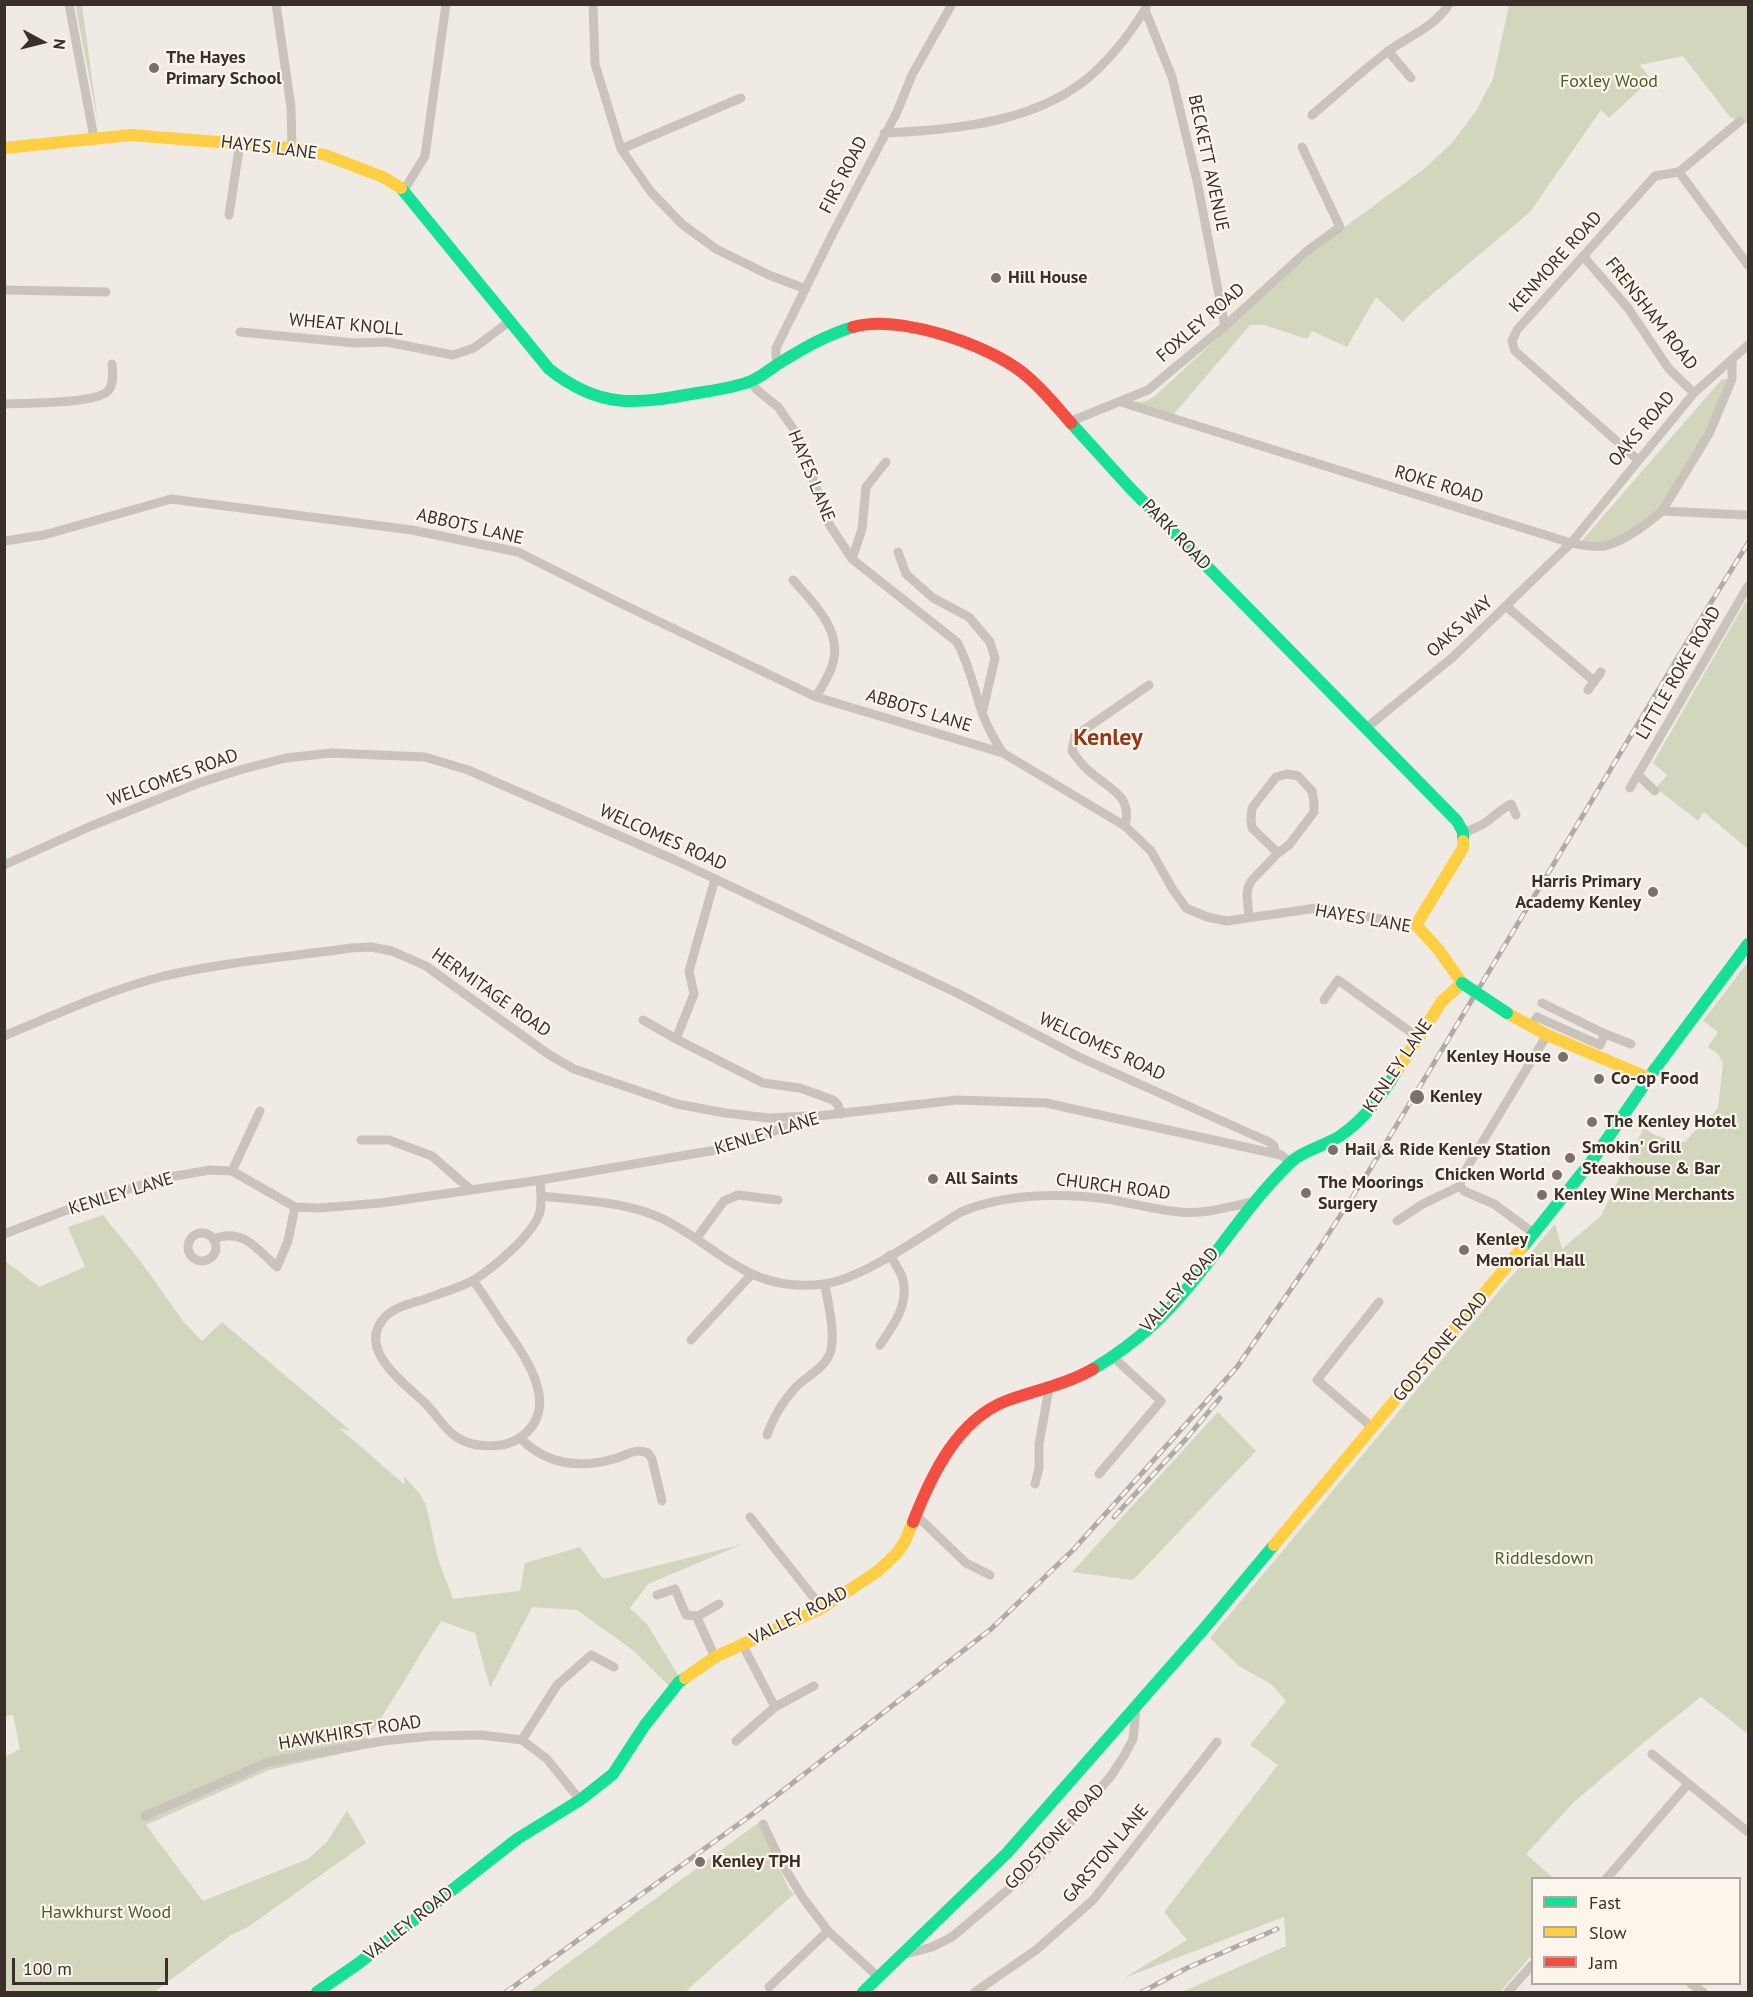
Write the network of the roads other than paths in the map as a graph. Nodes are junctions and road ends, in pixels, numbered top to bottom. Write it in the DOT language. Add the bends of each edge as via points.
graph roads {
  1 [pos="69,4"];
  2 [pos="276,4"];
  3 [pos="446,4"];
  4 [pos="593,4"];
  5 [pos="952,4"];
  6 [pos="1449,4"];
  7 [pos="1146,7"];
  8 [pos="1388,51"];
  9 [pos="1411,78"];
  10 [pos="741,98"];
  11 [pos="1312,115"];
  12 [pos="1740,121"];
  13 [pos="884,133"];
  14 [pos="94,138"];
  15 [pos="240,143"];
  16 [pos="292,147"];
  17 [pos="1302,147"];
  18 [pos="4,148"];
  19 [pos="621,149"];
  20 [pos="1679,172"];
  21 [pos="404,190"];
  22 [pos="229,215"];
  23 [pos="1583,256"];
  24 [pos="1749,264"];
  25 [pos="806,289"];
  26 [pos="4,290"];
  27 [pos="106,292"];
  28 [pos="510,321"];
  29 [pos="1225,326"];
  30 [pos="240,332"];
  31 [pos="1749,345"];
  32 [pos="1732,361"];
  33 [pos="112,364"];
  34 [pos="779,364"];
  35 [pos="750,381"];
  36 [pos="1694,393"];
  37 [pos="1121,402"];
  38 [pos="4,404"];
  39 [pos="1069,422"];
  40 [pos="1638,460"];
  41 [pos="886,462"];
  42 [pos="1662,511"];
  43 [pos="1745,515"];
  44 [pos="4,542"];
  45 [pos="1571,543"];
  46 [pos="898,552"];
  47 [pos="852,559"];
  48 [pos="793,580"];
  49 [pos="1749,586"];
  50 [pos="1507,607"];
  51 [pos="1601,672"];
  52 [pos="1594,681"];
  53 [pos="1149,685"];
  54 [pos="1588,690"];
  55 [pos="816,697"];
  56 [pos="982,713"];
  57 [pos="1365,729"];
  58 [pos="1003,753"];
  59 [pos="1638,775"];
  60 [pos="1630,788"];
  61 [pos="1655,791"];
  62 [pos="1506,794"];
  63 [pos="1511,804"];
  64 [pos="1516,815"];
  65 [pos="1125,826"];
  66 [pos="1463,832"];
  67 [pos="1278,853"];
  68 [pos="4,865"];
  69 [pos="715,879"];
  70 [pos="1249,917"];
  71 [pos="1416,925"];
  72 [pos="1749,944"];
  73 [pos="1462,983"];
  74 [pos="1324,1000"];
  75 [pos="1542,1003"];
  76 [pos="643,1020"];
  77 [pos="1532,1027"];
  78 [pos="1605,1034"];
  79 [pos="1547,1035"];
  80 [pos="4,1036"];
  81 [pos="1419,1038"];
  82 [pos="676,1039"];
  83 [pos="1631,1044"];
  84 [pos="1649,1078"];
  85 [pos="260,1111"];
  86 [pos="841,1114"];
  87 [pos="818,1116"];
  88 [pos="361,1140"];
  89 [pos="1276,1154"];
  90 [pos="1290,1162"];
  91 [pos="232,1171"];
  92 [pos="540,1180"];
  93 [pos="1460,1186"];
  94 [pos="471,1190"];
  95 [pos="542,1196"];
  96 [pos="778,1200"];
  97 [pos="1253,1202"];
  98 [pos="295,1207"];
  99 [pos="1397,1221"];
  100 [pos="4,1234"];
  101 [pos="1535,1234"];
  102 [pos="213,1239"];
  103 [pos="696,1239"];
  104 [pos="890,1255"];
  105 [pos="751,1275"];
  106 [pos="473,1280"];
  107 [pos="825,1284"];
  108 [pos="1379,1302"];
  109 [pos="691,1340"];
  110 [pos="880,1345"];
  111 [pos="1113,1357"];
  112 [pos="1049,1389"];
  113 [pos="1373,1428"];
  114 [pos="767,1435"];
  115 [pos="520,1438"];
  116 [pos="1099,1474"];
  117 [pos="1035,1484"];
  118 [pos="662,1501"];
  119 [pos="916,1515"];
  120 [pos="750,1517"];
  121 [pos="990,1575"];
  122 [pos="657,1595"];
  123 [pos="719,1604"];
  124 [pos="822,1608"];
  125 [pos="698,1616"];
  126 [pos="742,1644"];
  127 [pos="716,1657"];
  128 [pos="614,1667"];
  129 [pos="814,1686"];
  130 [pos="775,1707"];
  131 [pos="1136,1707"];
  132 [pos="522,1740"];
  133 [pos="736,1741"];
  134 [pos="1217,1742"];
  135 [pos="1652,1754"];
  136 [pos="1688,1784"];
  137 [pos="580,1800"];
  138 [pos="145,1816"];
  139 [pos="763,1824"];
  140 [pos="1749,1832"];
  141 [pos="1608,1877"];
  142 [pos="828,1931"];
  143 [pos="904,1954"];
  144 [pos="1531,1967"];
  145 [pos="876,1980"];
  146 [pos="769,1987"];
  147 [pos="317,1992"];
  148 [pos="863,1992"];
  149 [pos="975,1992"];
  150 [pos="1508,1992"];
  1 -- 14 [label="street"];
  2 -- 16 [label="street" via="291,107"];
  3 -- 21 [label="street" via="425,156"];
  4 -- 19 [label="street" via="595,64"];
  5 -- 13 [label="street, FIRS ROAD"];
  6 -- 8 [label="street" via="1422,30"];
  7 -- 13 [label="street" via="1098,70 1059,98 1001,119 928,131"];
  7 -- 29 [label="street, BECKETT AVENUE" via="1172,77"];
  8 -- 9 [label="street"];
  8 -- 11 [label="street"];
  10 -- 19 [label="street"];
  12 -- 20 [label="street"];
  13 -- 25 [label="street, FIRS ROAD"];
  14 -- 15 [label="main road, HAYES LANE" via="131,135"];
  14 -- 18 [label="main road, HAYES LANE"];
  15 -- 16 [label="main road, HAYES LANE"];
  15 -- 22 [label="street"];
  16 -- 21 [label="main road, HAYES LANE" via="383,177"];
  17 -- 29 [label="street, FOXLEY ROAD" via="1340,227 1307,251"];
  19 -- 25 [label="street" via="651,192 682,224 716,249"];
  20 -- 23 [label="street, KENMORE ROAD" via="1655,176"];
  20 -- 24 [label="street"];
  21 -- 28 [label="main road, HAYES LANE"];
  23 -- 36 [label="street, FRENSHAM ROAD" via="1628,308 1669,369"];
  23 -- 40 [label="street, KENMORE ROAD" via="1517,330 1512,341 1515,351"];
  25 -- 34 [label="street, FIRS ROAD" via="776,348"];
  26 -- 27 [label="street"];
  28 -- 30 [label="street, WHEAT KNOLL" via="474,348 453,355 387,342 355,343"];
  28 -- 35 [label="main road, HAYES LANE" via="549,369 587,395 633,402"];
  29 -- 37 [label="street, FOXLEY ROAD" via="1148,390"];
  31 -- 32 [label="street, OAKS ROAD"];
  32 -- 36 [label="street, OAKS ROAD"];
  32 -- 42 [label="street" via="1732,379 1709,434"];
  33 -- 38 [label="street" via="113,381 107,392 92,399"];
  34 -- 35 [label="main road, PARK ROAD"];
  34 -- 39 [label="main road, PARK ROAD" via="820,339 850,328 888,323 961,342 1012,366"];
  35 -- 47 [label="street, HAYES LANE" via="778,407 797,434 829,524"];
  36 -- 40 [label="street, OAKS ROAD"];
  37 -- 39 [label="street, FOXLEY ROAD"];
  37 -- 45 [label="street, ROKE ROAD"];
  39 -- 57 [label="main road, PARK ROAD"];
  40 -- 45 [label="street, OAKS ROAD"];
  41 -- 47 [label="street" via="866,487 862,529"];
  42 -- 43 [label="street"];
  42 -- 45 [label="street, ROKE ROAD" via="1645,526 1605,546"];
  44 -- 55 [label="street, ABBOTS LANE" via="44,535 171,499 412,530 518,552"];
  45 -- 50 [label="street, OAKS WAY"];
  46 -- 56 [label="street" via="906,574 933,598 969,616 990,642 995,658"];
  47 -- 56 [label="street, HAYES LANE" via="957,642"];
  48 -- 55 [label="street" via="824,617 833,636 833,663"];
  49 -- 59 [label="street, LITTLE ROKE ROAD"];
  50 -- 52 [label="street"];
  50 -- 57 [label="street, OAKS WAY"];
  51 -- 52 [label="street"];
  52 -- 54 [label="street"];
  53 -- 65 [label="street" via="1075,736 1072,751 1086,769 1124,800 1128,813"];
  55 -- 58 [label="street, ABBOTS LANE"];
  56 -- 58 [label="street, HAYES LANE"];
  57 -- 66 [label="main road, PARK ROAD"];
  58 -- 65 [label="street, HAYES LANE"];
  59 -- 60 [label="street, LITTLE ROKE ROAD"];
  59 -- 61 [label="street"];
  62 -- 63 [label="street"];
  63 -- 64 [label="street"];
  63 -- 66 [label="street" via="1483,826"];
  65 -- 70 [label="street, HAYES LANE" via="1151,851 1186,908 1227,921"];
  66 -- 71 [label="main road" via="1463,848"];
  67 -- 67 [label="street" via="1314,812 1312,792 1298,776 1276,777 1252,808 1252,828"];
  67 -- 70 [label="street" via="1248,887"];
  68 -- 69 [label="street, WELCOMES ROAD" via="199,783 286,758 331,753 424,757 447,762"];
  69 -- 82 [label="street" via="689,971 694,994"];
  69 -- 89 [label="street, WELCOMES ROAD" via="959,994 1079,1057 1269,1142"];
  70 -- 71 [label="street, HAYES LANE" via="1316,908"];
  71 -- 73 [label="main road, HAYES LANE"];
  72 -- 84 [label="main road, GODSTONE ROAD"];
  73 -- 77 [label="main road, HAYES LANE, bridge"];
  73 -- 81 [label="main road, KENLEY LANE" via="1442,1001"];
  74 -- 81 [label="street" via="1338,980"];
  75 -- 78 [label="street"];
  76 -- 82 [label="street"];
  77 -- 78 [label="street" via="1537,1017 1600,1044"];
  77 -- 79 [label="main road, HAYES LANE"];
  78 -- 83 [label="street"];
  79 -- 84 [label="main road, HAYES LANE"];
  79 -- 93 [label="street" via="1462,1176"];
  80 -- 87 [label="street, HERMITAGE ROAD" via="93,998 162,977 371,947 392,951 426,966 574,1069 677,1104 769,1118"];
  81 -- 90 [label="main road, KENLEY LANE" via="1375,1105 1356,1124"];
  82 -- 86 [label="street" via="763,1083 800,1088 833,1100"];
  84 -- 101 [label="main road, GODSTONE ROAD"];
  85 -- 91 [label="street"];
  86 -- 87 [label="street, KENLEY LANE"];
  86 -- 89 [label="street, KENLEY LANE" via="957,1100 1046,1103"];
  87 -- 92 [label="street, KENLEY LANE" via="722,1149"];
  88 -- 94 [label="street" via="389,1140 432,1156"];
  89 -- 90 [label="street, KENLEY LANE"];
  90 -- 97 [label="main road, VALLEY ROAD"];
  91 -- 98 [label="street, KENLEY LANE"];
  91 -- 100 [label="street, KENLEY LANE" via="210,1170 164,1178"];
  92 -- 94 [label="street, KENLEY LANE"];
  92 -- 95 [label="street"];
  93 -- 99 [label="street"];
  93 -- 101 [label="street" via="1494,1204"];
  94 -- 98 [label="street, KENLEY LANE" via="381,1203"];
  95 -- 103 [label="street, CHURCH ROAD" via="624,1206 662,1218"];
  95 -- 106 [label="street" via="535,1223 519,1244"];
  96 -- 103 [label="street" via="738,1195 724,1201"];
  97 -- 104 [label="street, CHURCH ROAD" via="1181,1213 1107,1199 1031,1195 980,1204 961,1212"];
  97 -- 111 [label="main road, VALLEY ROAD" via="1190,1285 1156,1322"];
  98 -- 102 [label="street" via="278,1267 248,1240 235,1235"];
  101 -- 113 [label="main road, GODSTONE ROAD"];
  103 -- 105 [label="street, CHURCH ROAD"];
  104 -- 107 [label="street, CHURCH ROAD" via="854,1275"];
  104 -- 110 [label="street" via="902,1278 903,1296 898,1318"];
  105 -- 107 [label="street, CHURCH ROAD" via="778,1283"];
  105 -- 109 [label="street"];
  106 -- 115 [label="street" via="529,1361 535,1378 540,1405 531,1428"];
  106 -- 115 [label="street" via="389,1314 377,1330 377,1350 396,1377 462,1441 496,1446"];
  107 -- 114 [label="street" via="832,1338 830,1352 826,1362 784,1401"];
  108 -- 113 [label="street" via="1317,1380"];
  111 -- 112 [label="main road, VALLEY ROAD"];
  111 -- 116 [label="street" via="1161,1401"];
  112 -- 117 [label="street"];
  112 -- 119 [label="main road, VALLEY ROAD" via="991,1408 959,1435 924,1493"];
  113 -- 131 [label="main road, GODSTONE ROAD"];
  115 -- 118 [label="street" via="532,1450 570,1464 596,1463 634,1450 648,1453"];
  119 -- 121 [label="street" via="966,1563"];
  119 -- 124 [label="main road, VALLEY ROAD" via="897,1553 878,1571"];
  120 -- 124 [label="street"];
  122 -- 125 [label="street" via="675,1589 686,1615"];
  123 -- 125 [label="street"];
  124 -- 126 [label="main road, VALLEY ROAD"];
  125 -- 127 [label="street"];
  126 -- 127 [label="main road, VALLEY ROAD"];
  126 -- 130 [label="street"];
  127 -- 137 [label="main road, VALLEY ROAD" via="679,1682 612,1774"];
  128 -- 132 [label="street" via="591,1655 557,1685"];
  129 -- 130 [label="street"];
  130 -- 133 [label="street"];
  131 -- 143 [label="main road, GODSTONE ROAD" via="1007,1853"];
  131 -- 143 [label="street, GODSTONE ROAD" via="1133,1739 1111,1776 1023,1877 952,1937"];
  132 -- 137 [label="street" via="547,1759"];
  132 -- 138 [label="street, HAWKHIRST ROAD" via="481,1735 423,1737 268,1762"];
  134 -- 149 [label="street, GARSTON LANE" via="1093,1900 1036,1950"];
  135 -- 136 [label="street"];
  136 -- 140 [label="street"];
  136 -- 141 [label="street"];
  137 -- 147 [label="main road, VALLEY ROAD" via="509,1845"];
  139 -- 142 [label="street" via="794,1886"];
  142 -- 145 [label="street" via="875,1974"];
  142 -- 146 [label="street"];
  143 -- 145 [label="main road, GODSTONE ROAD"];
  144 -- 150 [label="street"];
  145 -- 148 [label="main road, GODSTONE ROAD"];
}
